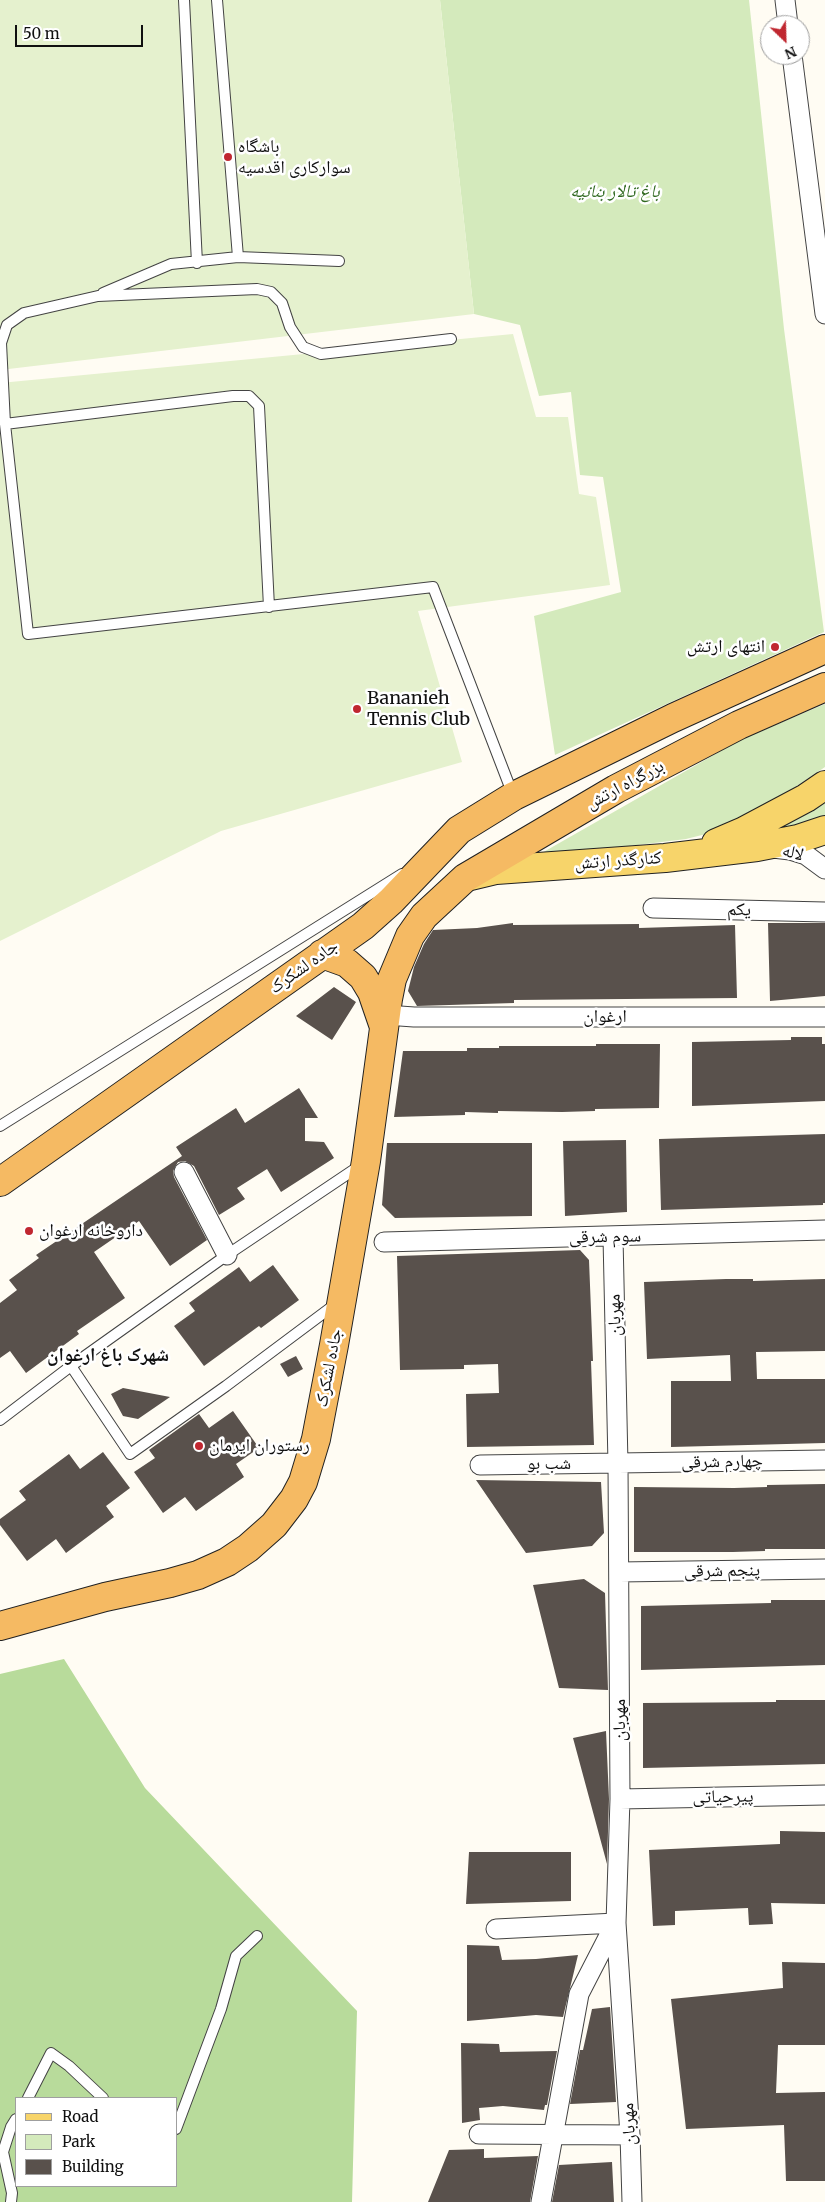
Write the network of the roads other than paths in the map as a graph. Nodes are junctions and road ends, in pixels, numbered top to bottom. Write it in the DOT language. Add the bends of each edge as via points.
graph roads {
  1 [pos="184,0"];
  2 [pos="218,0"];
  3 [pos="785,0"];
  4 [pos="787,15"];
  5 [pos="793,65"];
  6 [pos="238,257"];
  7 [pos="339,261"];
  8 [pos="196,263"];
  9 [pos="98,296"];
  10 [pos="825,314"];
  11 [pos="451,339"];
  12 [pos="5,424"];
  13 [pos="269,607"];
  14 [pos="825,649"];
  15 [pos="825,688"];
  16 [pos="825,785"];
  17 [pos="514,796"];
  18 [pos="825,830"];
  19 [pos="757,847"];
  20 [pos="435,854"];
  21 [pos="687,856"];
  22 [pos="825,869"];
  23 [pos="465,878"];
  24 [pos="653,908"];
  25 [pos="825,912"];
  26 [pos="424,916"];
  27 [pos="322,954"];
  28 [pos="825,1018"];
  29 [pos="385,1022"];
  30 [pos="0,1126"];
  31 [pos="366,1162"];
  32 [pos="184,1172"];
  33 [pos="0,1182"];
  34 [pos="825,1230"];
  35 [pos="613,1237"];
  36 [pos="384,1242"];
  37 [pos="227,1256"];
  38 [pos="342,1298"];
  39 [pos="70,1366"];
  40 [pos="0,1420"];
  41 [pos="825,1460"];
  42 [pos="618,1464"];
  43 [pos="480,1465"];
  44 [pos="825,1569"];
  45 [pos="619,1572"];
  46 [pos="0,1626"];
  47 [pos="825,1795"];
  48 [pos="620,1799"];
  49 [pos="616,1923"];
  50 [pos="496,1929"];
  51 [pos="257,1936"];
  52 [pos="29,2097"];
  53 [pos="102,2097"];
  54 [pos="15,2121"];
  55 [pos="178,2124"];
  56 [pos="479,2134"];
  57 [pos="553,2134"];
  58 [pos="630,2135"];
  59 [pos="11,2202"];
  60 [pos="541,2202"];
  61 [pos="632,2202"];
  1 -- 8 [label="lane"];
  2 -- 6 [label="lane"];
  3 -- 4 [label="street"];
  5 -- 10 [label="street"];
  6 -- 7 [label="lane"];
  6 -- 8 [label="lane"];
  8 -- 9 [label="lane" via="171,264"];
  9 -- 11 [label="lane" via="257,288 272,292 282,303 290,327 303,347 321,354"];
  9 -- 12 [label="lane" via="24,313 7,326 1,343"];
  12 -- 13 [label="lane" via="28,634"];
  12 -- 13 [label="lane" via="249,396 259,406"];
  13 -- 17 [label="lane" via="433,587"];
  14 -- 17 [label="highway" via="673,718"];
  15 -- 23 [label="highway, بزرگراه ارتش" via="739,725 616,789"];
  16 -- 21 [label="main road" via="744,832"];
  17 -- 20 [label="highway" via="459,830"];
  18 -- 19 [label="main road, کنارگذر ارتش" via="798,840"];
  19 -- 21 [label="main road, کنارگذر ارتش"];
  19 -- 22 [label="street, لاله" via="806,855"];
  20 -- 23 [label="highway"];
  20 -- 27 [label="highway, جاده لشکرک" via="363,926"];
  20 -- 30 [label="lane"];
  21 -- 23 [label="main road, کنارگذر ارتش" via="496,870"];
  23 -- 26 [label="highway, کنارگذر ارتش"];
  24 -- 25 [label="street, یکم"];
  26 -- 29 [label="highway, جاده لشکرک" via="410,936 392,979"];
  27 -- 29 [label="highway" via="347,963 363,978"];
  27 -- 33 [label="highway, جاده لشکرک"];
  28 -- 29 [label="street, ارغوان" via="414,1018"];
  29 -- 31 [label="highway, جاده لشکرک"];
  31 -- 37 [label="lane"];
  31 -- 38 [label="highway, جاده لشکرک"];
  32 -- 37 [label="street"];
  34 -- 35 [label="street, سوم شرقی"];
  35 -- 36 [label="street, سوم شرقی"];
  35 -- 42 [label="street, مهربان"];
  37 -- 39 [label="lane"];
  38 -- 39 [label="lane" via="130,1454"];
  38 -- 46 [label="highway, جاده لشکرک" via="316,1439 303,1482 294,1499 262,1538 227,1562 198,1575"];
  39 -- 40 [label="lane"];
  41 -- 42 [label="street, چهارم شرقی"];
  42 -- 43 [label="street, شب بو"];
  42 -- 45 [label="street, مهربان"];
  44 -- 45 [label="street, پنجم شرقی"];
  45 -- 48 [label="street, مهربان"];
  47 -- 48 [label="street, پیرحیاتی"];
  48 -- 49 [label="street, مهربان"];
  49 -- 50 [label="street"];
  49 -- 57 [label="street" via="579,1994"];
  49 -- 58 [label="street, مهربان"];
  51 -- 55 [label="lane" via="236,1956 221,2009"];
  52 -- 53 [label="lane" via="51,2054"];
  54 -- 59 [label="lane" via="3,2152"];
  56 -- 57 [label="street"];
  57 -- 58 [label="street"];
  57 -- 60 [label="street"];
  58 -- 61 [label="street, مهربان"];
}
